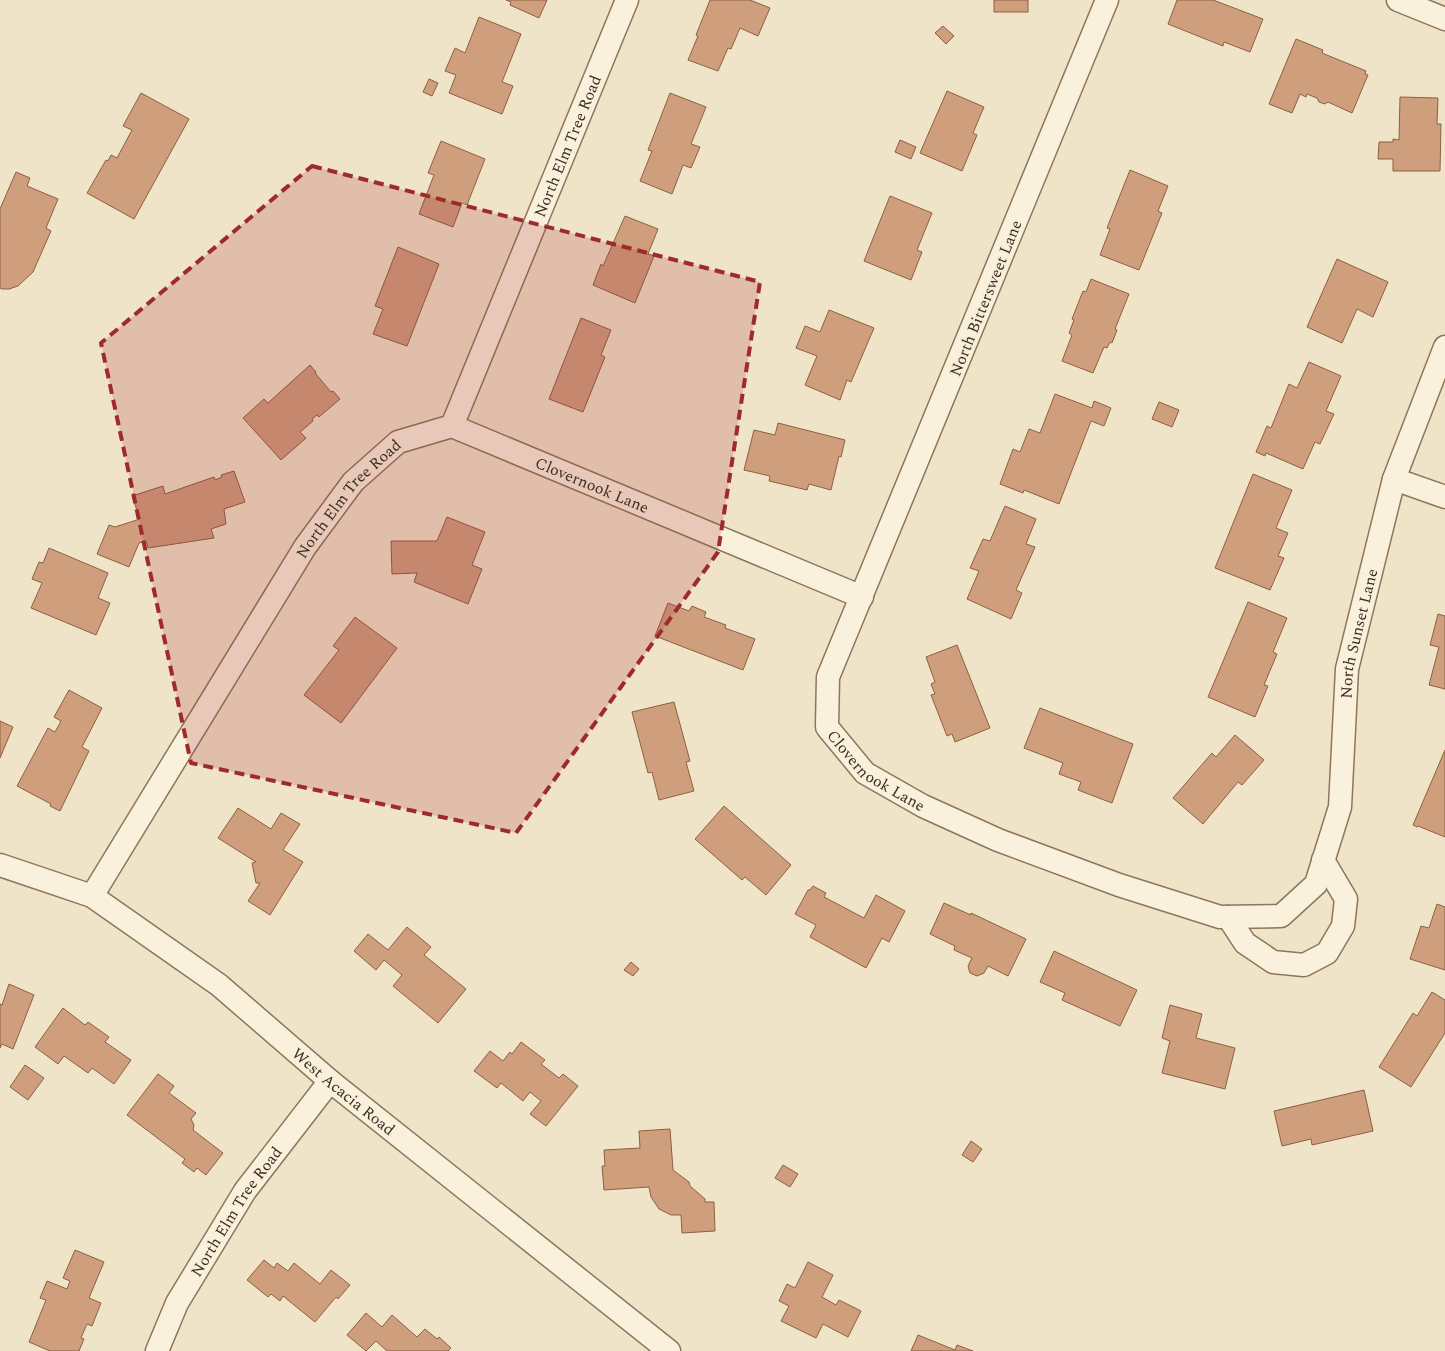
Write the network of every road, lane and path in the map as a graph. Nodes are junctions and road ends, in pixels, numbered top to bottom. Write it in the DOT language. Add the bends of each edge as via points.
graph roads {
  1 [pos="627,0"];
  2 [pos="1107,0"];
  3 [pos="1398,0"];
  4 [pos="1445,19"];
  5 [pos="1445,346"];
  6 [pos="452,426"];
  7 [pos="1394,479"];
  8 [pos="1445,497"];
  9 [pos="862,597"];
  10 [pos="1323,860"];
  11 [pos="0,866"];
  12 [pos="92,896"];
  13 [pos="1281,916"];
  14 [pos="1228,918"];
  15 [pos="330,1081"];
  16 [pos="157,1351"];
  17 [pos="669,1351"];
  1 -- 6 [label="street, North Elm Tree Road"];
  2 -- 9 [label="street, North Bittersweet Lane"];
  3 -- 4 [label="street"];
  5 -- 7 [label="street, North Sunset Lane"];
  6 -- 9 [label="street, Clovernook Lane"];
  6 -- 12 [label="street, North Elm Tree Road" via="398,442 353,482 305,547"];
  7 -- 8 [label="street"];
  7 -- 10 [label="street, North Sunset Lane" via="1347,669 1340,807"];
  9 -- 14 [label="street, Clovernook Lane" via="828,677 827,727 865,772 924,806 998,840 1119,885"];
  10 -- 13 [label="street, North Sunset Lane" via="1316,884"];
  10 -- 14 [label="street" via="1346,899 1343,926 1327,953 1304,966 1273,962 1245,943"];
  11 -- 12 [label="street, West Acacia Road"];
  12 -- 15 [label="street, West Acacia Road" via="219,985"];
  13 -- 14 [label="street, Clovernook Lane"];
  15 -- 16 [label="street, North Elm Tree Road" via="245,1191 177,1303"];
  15 -- 17 [label="street, West Acacia Road"];
}
